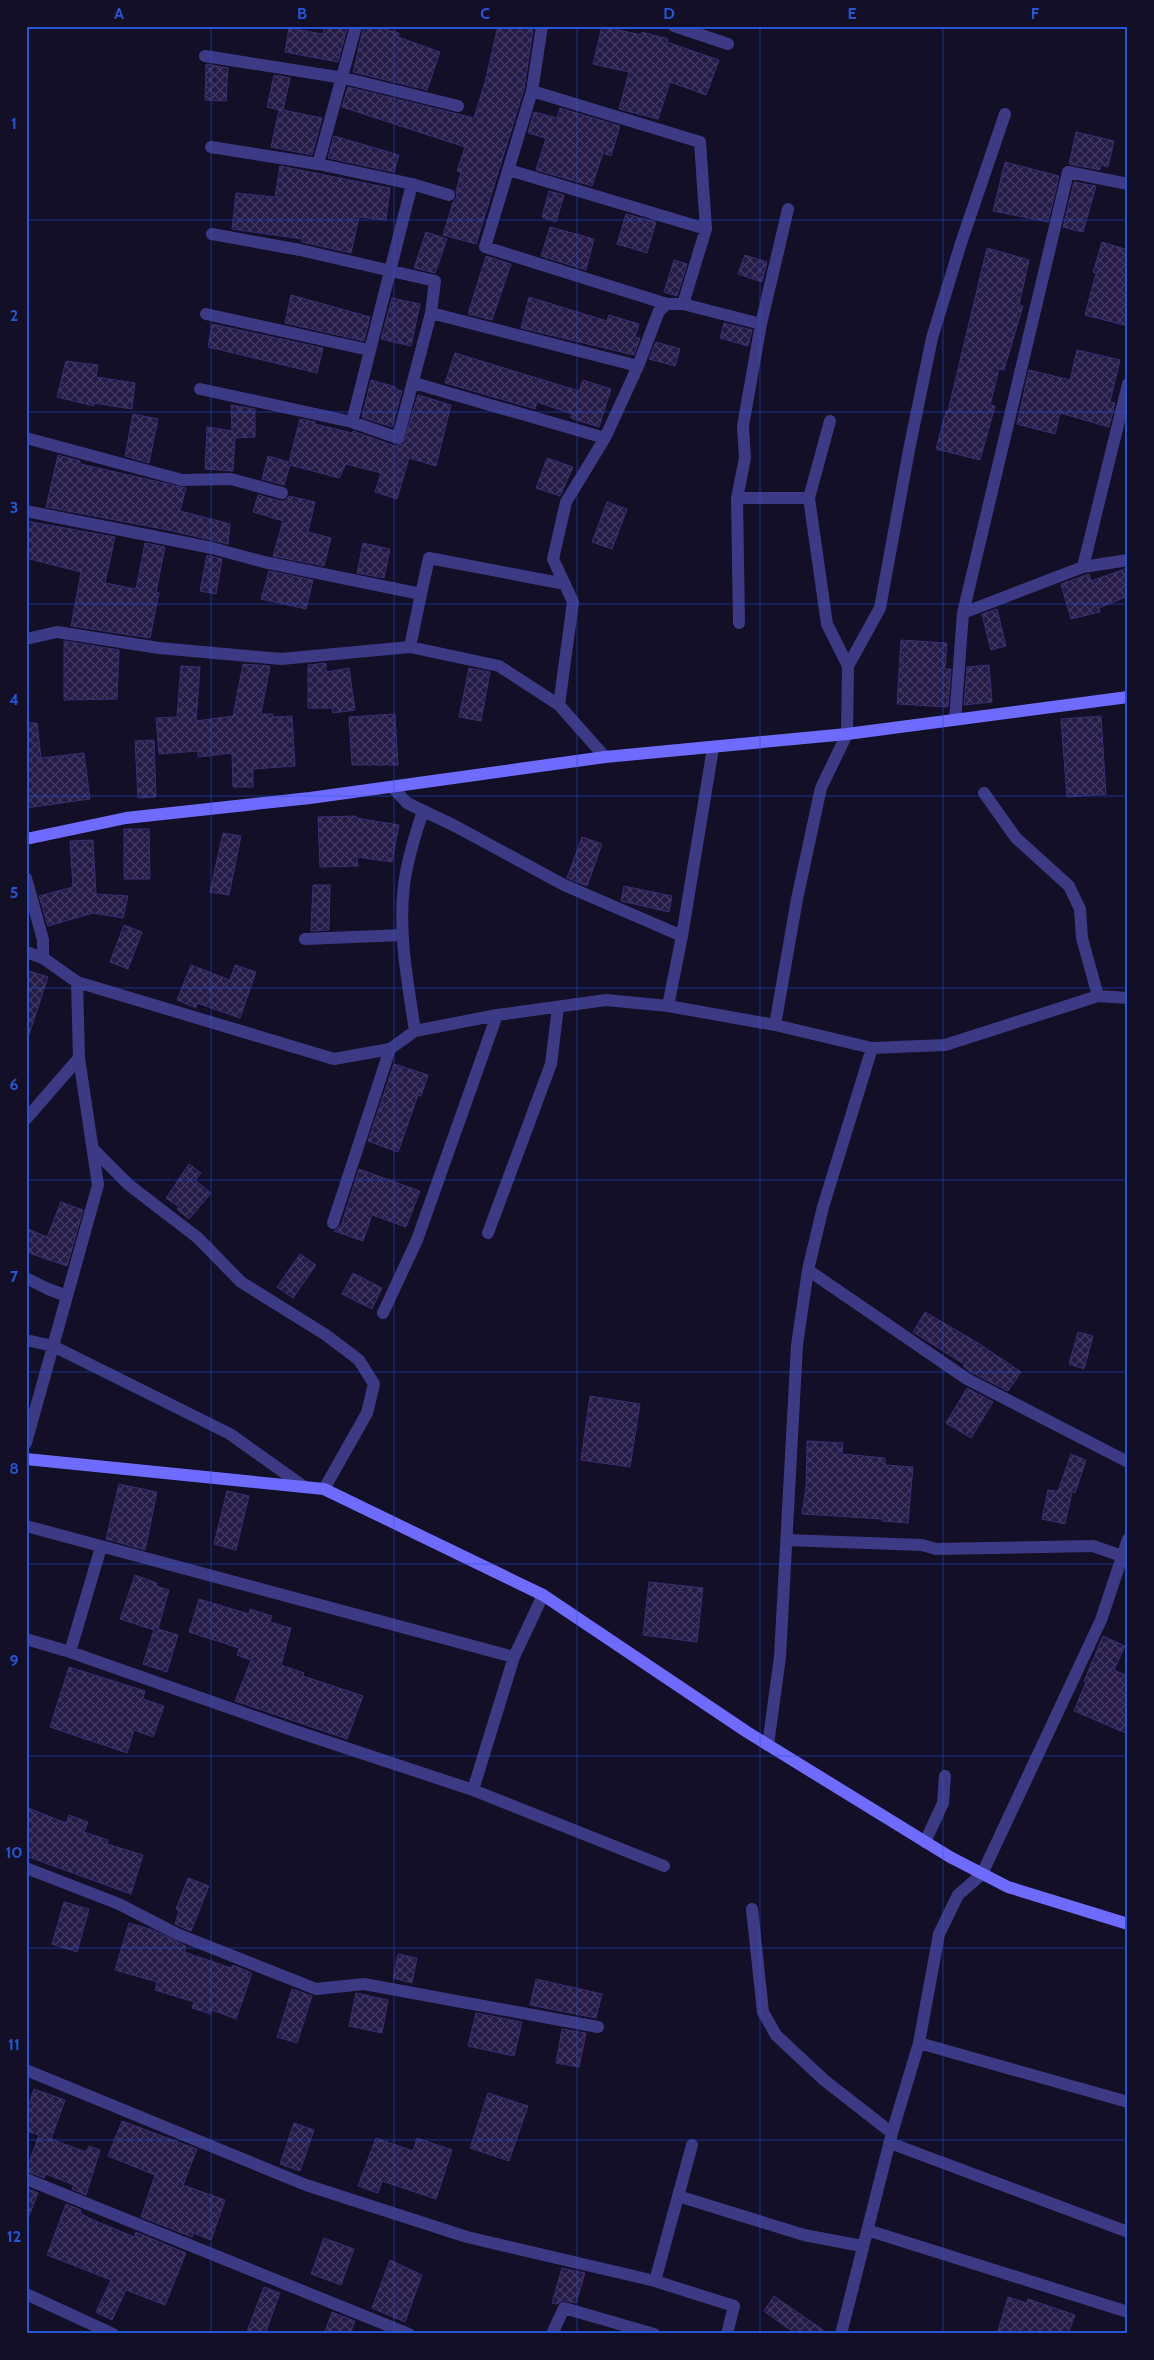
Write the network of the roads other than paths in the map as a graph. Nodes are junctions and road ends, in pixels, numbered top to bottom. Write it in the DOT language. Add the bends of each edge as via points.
graph roads {
  1 [pos="356,26"];
  2 [pos="542,26"];
  3 [pos="674,26"];
  4 [pos="728,44"];
  5 [pos="205,56"];
  6 [pos="344,78"];
  7 [pos="532,91"];
  8 [pos="458,106"];
  9 [pos="1005,114"];
  10 [pos="211,147"];
  11 [pos="318,164"];
  12 [pos="509,170"];
  13 [pos="412,184"];
  14 [pos="1128,184"];
  15 [pos="449,195"];
  16 [pos="788,209"];
  17 [pos="706,230"];
  18 [pos="212,234"];
  19 [pos="389,270"];
  20 [pos="667,304"];
  21 [pos="683,304"];
  22 [pos="431,313"];
  23 [pos="206,314"];
  24 [pos="761,324"];
  25 [pos="369,350"];
  26 [pos="638,366"];
  27 [pos="414,383"];
  28 [pos="1128,384"];
  29 [pos="200,389"];
  30 [pos="830,421"];
  31 [pos="352,422"];
  32 [pos="26,438"];
  33 [pos="605,438"];
  34 [pos="282,493"];
  35 [pos="736,498"];
  36 [pos="809,498"];
  37 [pos="26,511"];
  38 [pos="1128,560"];
  39 [pos="1083,567"];
  40 [pos="565,584"];
  41 [pos="421,594"];
  42 [pos="963,613"];
  43 [pos="739,623"];
  44 [pos="26,639"];
  45 [pos="410,647"];
  46 [pos="848,666"];
  47 [pos="1128,697"];
  48 [pos="559,705"];
  49 [pos="955,720"];
  50 [pos="847,734"];
  51 [pos="713,748"];
  52 [pos="605,757"];
  53 [pos="392,787"];
  54 [pos="984,793"];
  55 [pos="423,811"];
  56 [pos="26,839"];
  57 [pos="26,878"];
  58 [pos="402,935"];
  59 [pos="682,936"];
  60 [pos="305,939"];
  61 [pos="26,952"];
  62 [pos="43,958"];
  63 [pos="77,982"];
  64 [pos="1098,996"];
  65 [pos="1127,997"];
  66 [pos="668,1006"];
  67 [pos="558,1007"];
  68 [pos="496,1014"];
  69 [pos="775,1025"];
  70 [pos="415,1031"];
  71 [pos="872,1048"];
  72 [pos="390,1049"];
  73 [pos="78,1058"];
  74 [pos="26,1119"];
  75 [pos="93,1149"];
  76 [pos="333,1223"];
  77 [pos="488,1233"];
  78 [pos="808,1270"];
  79 [pos="26,1278"];
  80 [pos="68,1296"];
  81 [pos="383,1313"];
  82 [pos="26,1340"];
  83 [pos="53,1346"];
  84 [pos="26,1443"];
  85 [pos="26,1459"];
  86 [pos="1128,1462"];
  87 [pos="303,1486"];
  88 [pos="324,1489"];
  89 [pos="26,1526"];
  90 [pos="1128,1539"];
  91 [pos="786,1540"];
  92 [pos="101,1547"];
  93 [pos="1122,1556"];
  94 [pos="543,1596"];
  95 [pos="26,1639"];
  96 [pos="70,1652"];
  97 [pos="514,1657"];
  98 [pos="768,1745"];
  99 [pos="945,1776"];
  100 [pos="473,1790"];
  101 [pos="925,1842"];
  102 [pos="664,1866"];
  103 [pos="26,1868"];
  104 [pos="982,1874"];
  105 [pos="752,1909"];
  106 [pos="1128,1924"];
  107 [pos="598,2027"];
  108 [pos="919,2043"];
  109 [pos="26,2070"];
  110 [pos="1128,2102"];
  111 [pos="891,2138"];
  112 [pos="692,2144"];
  113 [pos="26,2179"];
  114 [pos="678,2196"];
  115 [pos="867,2230"];
  116 [pos="1128,2232"];
  117 [pos="862,2246"];
  118 [pos="655,2281"];
  119 [pos="26,2294"];
  120 [pos="1128,2312"];
  121 [pos="113,2334"];
  122 [pos="409,2334"];
  123 [pos="552,2334"];
  124 [pos="654,2334"];
  125 [pos="727,2334"];
  126 [pos="841,2334"];
  1 -- 6 [label="street"];
  2 -- 7 [label="street"];
  3 -- 4 [label="street"];
  5 -- 6 [label="street"];
  6 -- 8 [label="street"];
  6 -- 11 [label="street"];
  7 -- 12 [label="street"];
  7 -- 17 [label="street" via="700,142"];
  9 -- 46 [label="street" via="932,338 880,608"];
  10 -- 11 [label="street"];
  11 -- 13 [label="street"];
  12 -- 17 [label="street"];
  12 -- 20 [label="street" via="486,247"];
  13 -- 15 [label="street"];
  13 -- 19 [label="street"];
  14 -- 42 [label="street" via="1068,172"];
  16 -- 24 [label="street"];
  17 -- 21 [label="street"];
  18 -- 19 [label="street"];
  19 -- 22 [label="street" via="435,281"];
  19 -- 25 [label="street"];
  20 -- 21 [label="street"];
  20 -- 26 [label="street" via="659,311"];
  21 -- 24 [label="street"];
  22 -- 26 [label="street"];
  22 -- 27 [label="street"];
  23 -- 25 [label="street"];
  24 -- 35 [label="street" via="743,426 745,458"];
  25 -- 31 [label="street"];
  26 -- 33 [label="street"];
  27 -- 31 [label="street" via="398,438"];
  27 -- 33 [label="street"];
  28 -- 39 [label="street"];
  29 -- 31 [label="street"];
  30 -- 36 [label="street"];
  32 -- 34 [label="street" via="182,480 231,479"];
  33 -- 40 [label="street" via="566,502 553,559"];
  35 -- 36 [label="street"];
  35 -- 43 [label="street"];
  36 -- 46 [label="street" via="827,624"];
  37 -- 41 [label="street"];
  38 -- 39 [label="street"];
  39 -- 42 [label="street"];
  40 -- 41 [label="street" via="429,558"];
  40 -- 48 [label="street" via="573,602"];
  41 -- 45 [label="street"];
  42 -- 49 [label="street"];
  44 -- 45 [label="street" via="57,632 159,648 281,659"];
  45 -- 48 [label="street" via="499,666"];
  46 -- 50 [label="street"];
  47 -- 49 [label="main road"];
  48 -- 52 [label="street"];
  49 -- 50 [label="main road"];
  50 -- 51 [label="main road"];
  50 -- 69 [label="street" via="821,788"];
  51 -- 52 [label="main road"];
  51 -- 59 [label="street"];
  52 -- 53 [label="main road"];
  53 -- 55 [label="street" via="407,803"];
  53 -- 56 [label="main road" via="126,818"];
  54 -- 64 [label="street" via="1016,838 1069,886 1080,909 1082,938"];
  55 -- 58 [label="street" via="404,886"];
  55 -- 59 [label="street" via="564,885"];
  57 -- 62 [label="street" via="43,940"];
  58 -- 60 [label="street"];
  58 -- 70 [label="street"];
  59 -- 66 [label="street"];
  61 -- 62 [label="street"];
  62 -- 63 [label="street"];
  63 -- 72 [label="street" via="334,1059"];
  63 -- 73 [label="street"];
  64 -- 65 [label="street"];
  64 -- 71 [label="street" via="945,1045"];
  66 -- 67 [label="street" via="606,1000"];
  66 -- 69 [label="street"];
  67 -- 68 [label="street"];
  67 -- 77 [label="street" via="551,1064"];
  68 -- 70 [label="street"];
  68 -- 81 [label="street" via="417,1240"];
  69 -- 71 [label="street"];
  70 -- 72 [label="street"];
  71 -- 78 [label="street" via="823,1207"];
  72 -- 76 [label="street"];
  73 -- 74 [label="street"];
  73 -- 75 [label="street"];
  75 -- 80 [label="street" via="98,1185"];
  75 -- 88 [label="street" via="129,1185 198,1238 241,1282 326,1335 359,1360 374,1384 367,1413"];
  78 -- 86 [label="street" via="967,1379"];
  78 -- 91 [label="street" via="797,1345"];
  79 -- 80 [label="street"];
  80 -- 83 [label="street"];
  82 -- 83 [label="street"];
  83 -- 84 [label="street"];
  83 -- 87 [label="street" via="230,1434"];
  85 -- 87 [label="main road"];
  87 -- 88 [label="main road"];
  88 -- 94 [label="main road"];
  89 -- 92 [label="street"];
  90 -- 93 [label="street"];
  91 -- 93 [label="street" via="922,1545 936,1549 1093,1546"];
  91 -- 98 [label="street" via="780,1657"];
  92 -- 96 [label="street"];
  92 -- 97 [label="street"];
  93 -- 104 [label="street" via="1101,1620"];
  94 -- 97 [label="street"];
  94 -- 98 [label="main road"];
  95 -- 96 [label="street"];
  96 -- 100 [label="street"];
  97 -- 100 [label="street"];
  98 -- 101 [label="main road"];
  99 -- 101 [label="street" via="943,1803"];
  100 -- 102 [label="street"];
  101 -- 104 [label="main road"];
  103 -- 107 [label="street" via="118,1904 177,1934 316,1989 364,1984"];
  104 -- 106 [label="main road" via="1008,1886"];
  104 -- 108 [label="street" via="958,1895 939,1934"];
  105 -- 111 [label="street" via="763,2012 776,2035"];
  108 -- 110 [label="street"];
  108 -- 111 [label="street"];
  109 -- 118 [label="street" via="306,2185 467,2238"];
  111 -- 115 [label="street"];
  111 -- 116 [label="street"];
  112 -- 114 [label="street"];
  113 -- 122 [label="street"];
  114 -- 117 [label="street" via="804,2235"];
  114 -- 118 [label="street"];
  115 -- 117 [label="street"];
  115 -- 120 [label="street"];
  117 -- 126 [label="street"];
  118 -- 125 [label="street" via="734,2306"];
  119 -- 121 [label="street"];
  123 -- 124 [label="street" via="564,2308"];
}
